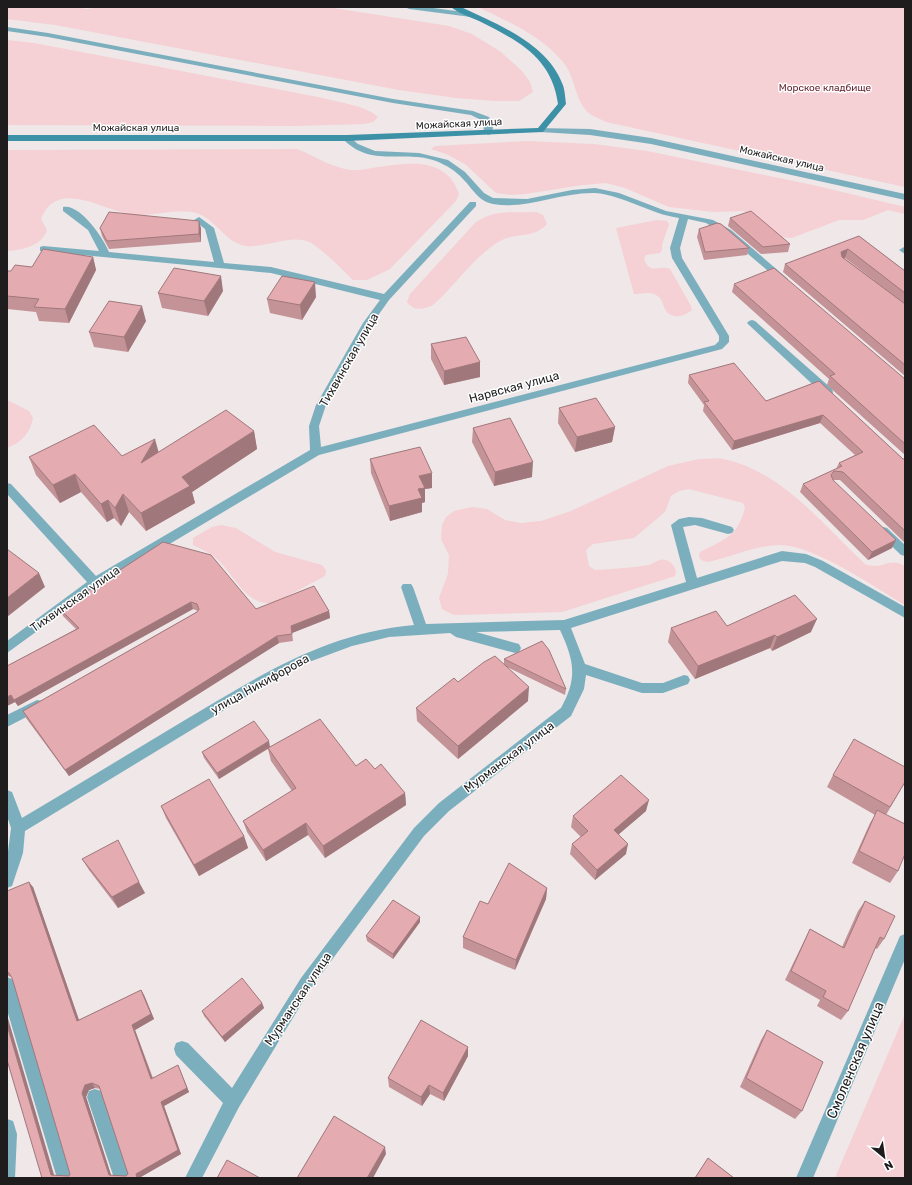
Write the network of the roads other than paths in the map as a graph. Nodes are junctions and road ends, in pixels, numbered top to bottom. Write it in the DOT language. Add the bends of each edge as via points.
graph roads {
  1 [pos="408,7"];
  2 [pos="455,7"];
  3 [pos="471,15"];
  4 [pos="7,29"];
  5 [pos="540,130"];
  6 [pos="488,132"];
  7 [pos="7,138"];
  8 [pos="348,138"];
  9 [pos="905,197"];
  10 [pos="473,204"];
  11 [pos="66,209"];
  12 [pos="684,216"];
  13 [pos="199,220"];
  14 [pos="43,249"];
  15 [pos="105,254"];
  16 [pos="220,266"];
  17 [pos="793,288"];
  18 [pos="386,298"];
  19 [pos="752,323"];
  20 [pos="838,402"];
  21 [pos="316,452"];
  22 [pos="7,487"];
  23 [pos="873,521"];
  24 [pos="728,530"];
  25 [pos="905,552"];
  26 [pos="95,582"];
  27 [pos="692,584"];
  28 [pos="407,588"];
  29 [pos="905,614"];
  30 [pos="564,625"];
  31 [pos="422,629"];
  32 [pos="441,629"];
  33 [pos="7,648"];
  34 [pos="515,648"];
  35 [pos="580,668"];
  36 [pos="684,680"];
  37 [pos="49,698"];
  38 [pos="7,722"];
  39 [pos="7,796"];
  40 [pos="18,828"];
  41 [pos="7,881"];
  42 [pos="905,941"];
  43 [pos="7,984"];
  44 [pos="182,1049"];
  45 [pos="95,1097"];
  46 [pos="233,1101"];
  47 [pos="7,1127"];
  48 [pos="7,1178"];
  49 [pos="65,1178"];
  50 [pos="122,1178"];
  51 [pos="193,1178"];
  52 [pos="804,1178"];
  1 -- 3 [label="street"];
  2 -- 3 [label="main road"];
  3 -- 5 [label="main road" via="490,23 526,46 549,65 558,82 562,104"];
  4 -- 6 [label="street" via="393,101 473,113 489,121"];
  5 -- 6 [label="main road, Можайская улица"];
  5 -- 9 [label="street, Можайская улица" via="590,132 651,141"];
  6 -- 8 [label="main road, Можайская улица"];
  7 -- 8 [label="main road, Можайская улица"];
  8 -- 12 [label="street" via="353,146 366,153 428,156 438,159 457,168 486,200 533,202 584,191 601,192 619,195 643,206"];
  10 -- 18 [label="street"];
  11 -- 15 [label="street" via="85,221 98,235"];
  12 -- 17 [label="street" via="723,228"];
  12 -- 21 [label="street, Нарвская улица" via="676,248 677,258 724,336 724,342 718,347"];
  13 -- 16 [label="street" via="209,228"];
  14 -- 15 [label="street, Тихвинская улица"];
  15 -- 16 [label="street, Тихвинская улица"];
  16 -- 18 [label="street, Тихвинская улица" via="271,270"];
  18 -- 21 [label="street, Тихвинская улица" via="368,323 320,405 314,426"];
  19 -- 20 [label="street"];
  21 -- 26 [label="street, Тихвинская улица"];
  22 -- 26 [label="street"];
  23 -- 25 [label="street"];
  24 -- 27 [label="street" via="691,520 683,520 677,525"];
  26 -- 33 [label="street, Тихвинская улица"];
  27 -- 29 [label="street" via="782,556 806,559"];
  27 -- 30 [label="street"];
  28 -- 31 [label="street"];
  30 -- 32 [label="street, улица Никифорова"];
  30 -- 35 [label="street, Мурманская улица" via="577,653"];
  31 -- 32 [label="street, улица Никифорова"];
  31 -- 40 [label="street, улица Никифорова" via="388,632 351,641 305,658 258,683"];
  32 -- 34 [label="street"];
  35 -- 36 [label="street" via="642,688 663,688"];
  35 -- 46 [label="street, Мурманская улица" via="580,683 566,712 444,807 419,832 306,983"];
  37 -- 38 [label="street"];
  39 -- 40 [label="street"];
  40 -- 41 [label="street" via="16,853"];
  42 -- 52 [label="street, Смоленская улица"];
  43 -- 49 [label="street"];
  44 -- 46 [label="street"];
  45 -- 50 [label="street"];
  46 -- 51 [label="street, Мурманская улица"];
  47 -- 48 [label="street"];
}
